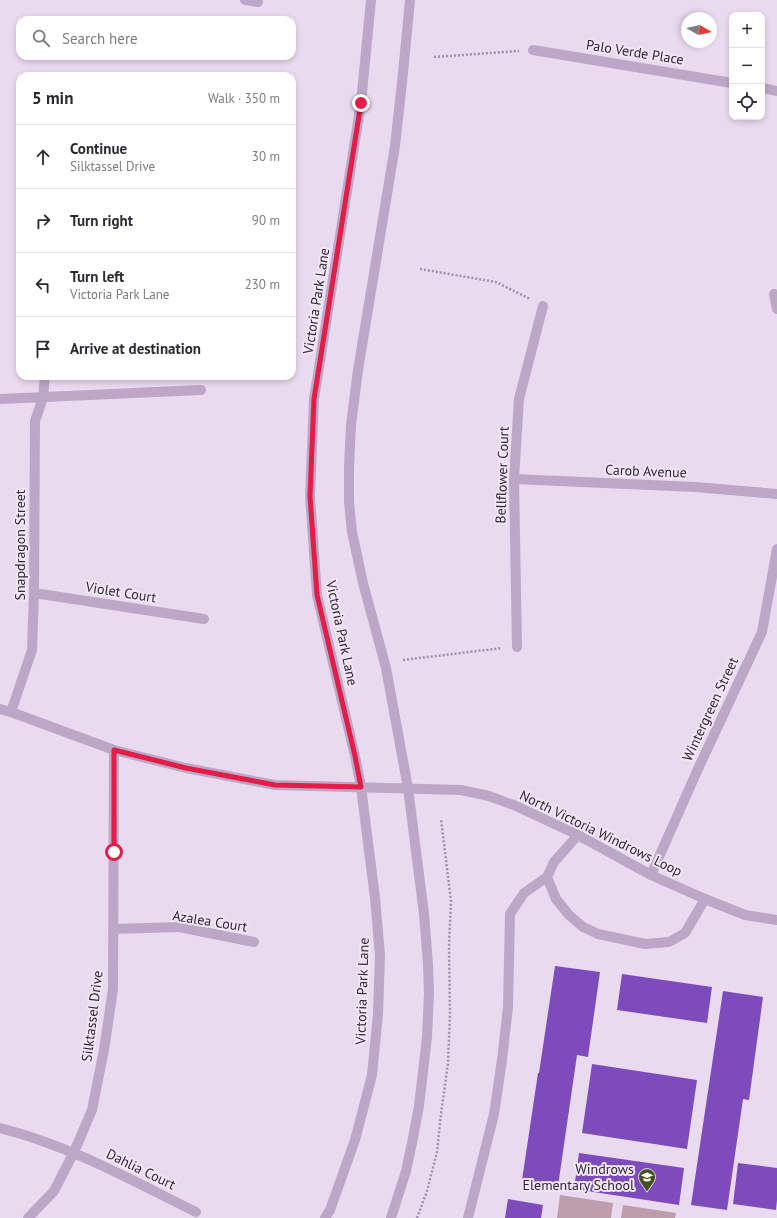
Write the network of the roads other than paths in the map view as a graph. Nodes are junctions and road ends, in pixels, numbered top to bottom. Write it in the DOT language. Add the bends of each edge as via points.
graph roads {
  1 [pos="245,0"];
  2 [pos="371,0"];
  3 [pos="410,0"];
  4 [pos="258,2"];
  5 [pos="533,50"];
  6 [pos="729,83"];
  7 [pos="765,89"];
  8 [pos="777,91"];
  9 [pos="774,294"];
  10 [pos="543,306"];
  11 [pos="777,309"];
  12 [pos="45,380"];
  13 [pos="201,390"];
  14 [pos="43,398"];
  15 [pos="0,400"];
  16 [pos="514,480"];
  17 [pos="777,494"];
  18 [pos="777,549"];
  19 [pos="34,593"];
  20 [pos="204,619"];
  21 [pos="517,647"];
  22 [pos="0,709"];
  23 [pos="11,712"];
  24 [pos="114,750"];
  25 [pos="361,787"];
  26 [pos="408,788"];
  27 [pos="578,835"];
  28 [pos="651,875"];
  29 [pos="547,877"];
  30 [pos="705,899"];
  31 [pos="777,920"];
  32 [pos="113,929"];
  33 [pos="254,942"];
  34 [pos="0,1128"];
  35 [pos="74,1152"];
  36 [pos="196,1212"];
  37 [pos="28,1218"];
  38 [pos="326,1218"];
  39 [pos="392,1218"];
  40 [pos="468,1218"];
  1 -- 4 [label="street"];
  2 -- 25 [label="street, Victoria Park Lane" via="361,103 314,399 310,496 317,595"];
  3 -- 26 [label="street" via="395,146 351,425 349,502 352,532 386,668"];
  5 -- 6 [label="street, Palo Verde Place"];
  7 -- 8 [label="street"];
  9 -- 11 [label="street"];
  10 -- 16 [label="street, Bellflower Court" via="519,399"];
  12 -- 14 [label="street, Snapdragon Street"];
  13 -- 14 [label="street"];
  14 -- 15 [label="street"];
  14 -- 19 [label="street, Snapdragon Street" via="35,421"];
  16 -- 17 [label="street, Carob Avenue" via="696,487"];
  16 -- 21 [label="street, Bellflower Court"];
  18 -- 28 [label="street, Wintergreen Street" via="762,632"];
  19 -- 20 [label="street, Violet Court"];
  19 -- 23 [label="street, Snapdragon Street" via="32,650"];
  22 -- 23 [label="street, North Victoria Windrows Loop"];
  23 -- 24 [label="street, North Victoria Windrows Loop"];
  24 -- 25 [label="street, North Victoria Windrows Loop" via="186,768 275,785"];
  24 -- 32 [label="street, Silktassel Drive"];
  25 -- 26 [label="street, North Victoria Windrows Loop"];
  25 -- 38 [label="street, Victoria Park Lane" via="380,955 378,1014 372,1075 355,1140"];
  26 -- 27 [label="street, North Victoria Windrows Loop" via="461,790 489,796"];
  26 -- 39 [label="street" via="428,964 426,1050 412,1143"];
  27 -- 28 [label="street, North Victoria Windrows Loop"];
  27 -- 29 [label="street" via="554,862"];
  28 -- 30 [label="street, North Victoria Windrows Loop"];
  29 -- 30 [label="street" via="556,899 583,927 598,934 645,944 669,942 685,933"];
  29 -- 40 [label="street" via="524,893 510,914 508,1007 502,1060 494,1114"];
  30 -- 31 [label="street, North Victoria Windrows Loop" via="746,916"];
  32 -- 33 [label="street, Azalea Court" via="179,927"];
  32 -- 35 [label="street, Silktassel Drive" via="113,989 104,1050 92,1110"];
  34 -- 35 [label="street, Dahlia Court"];
  35 -- 36 [label="street, Dahlia Court"];
  35 -- 37 [label="street, Silktassel Drive" via="54,1191"];
}
